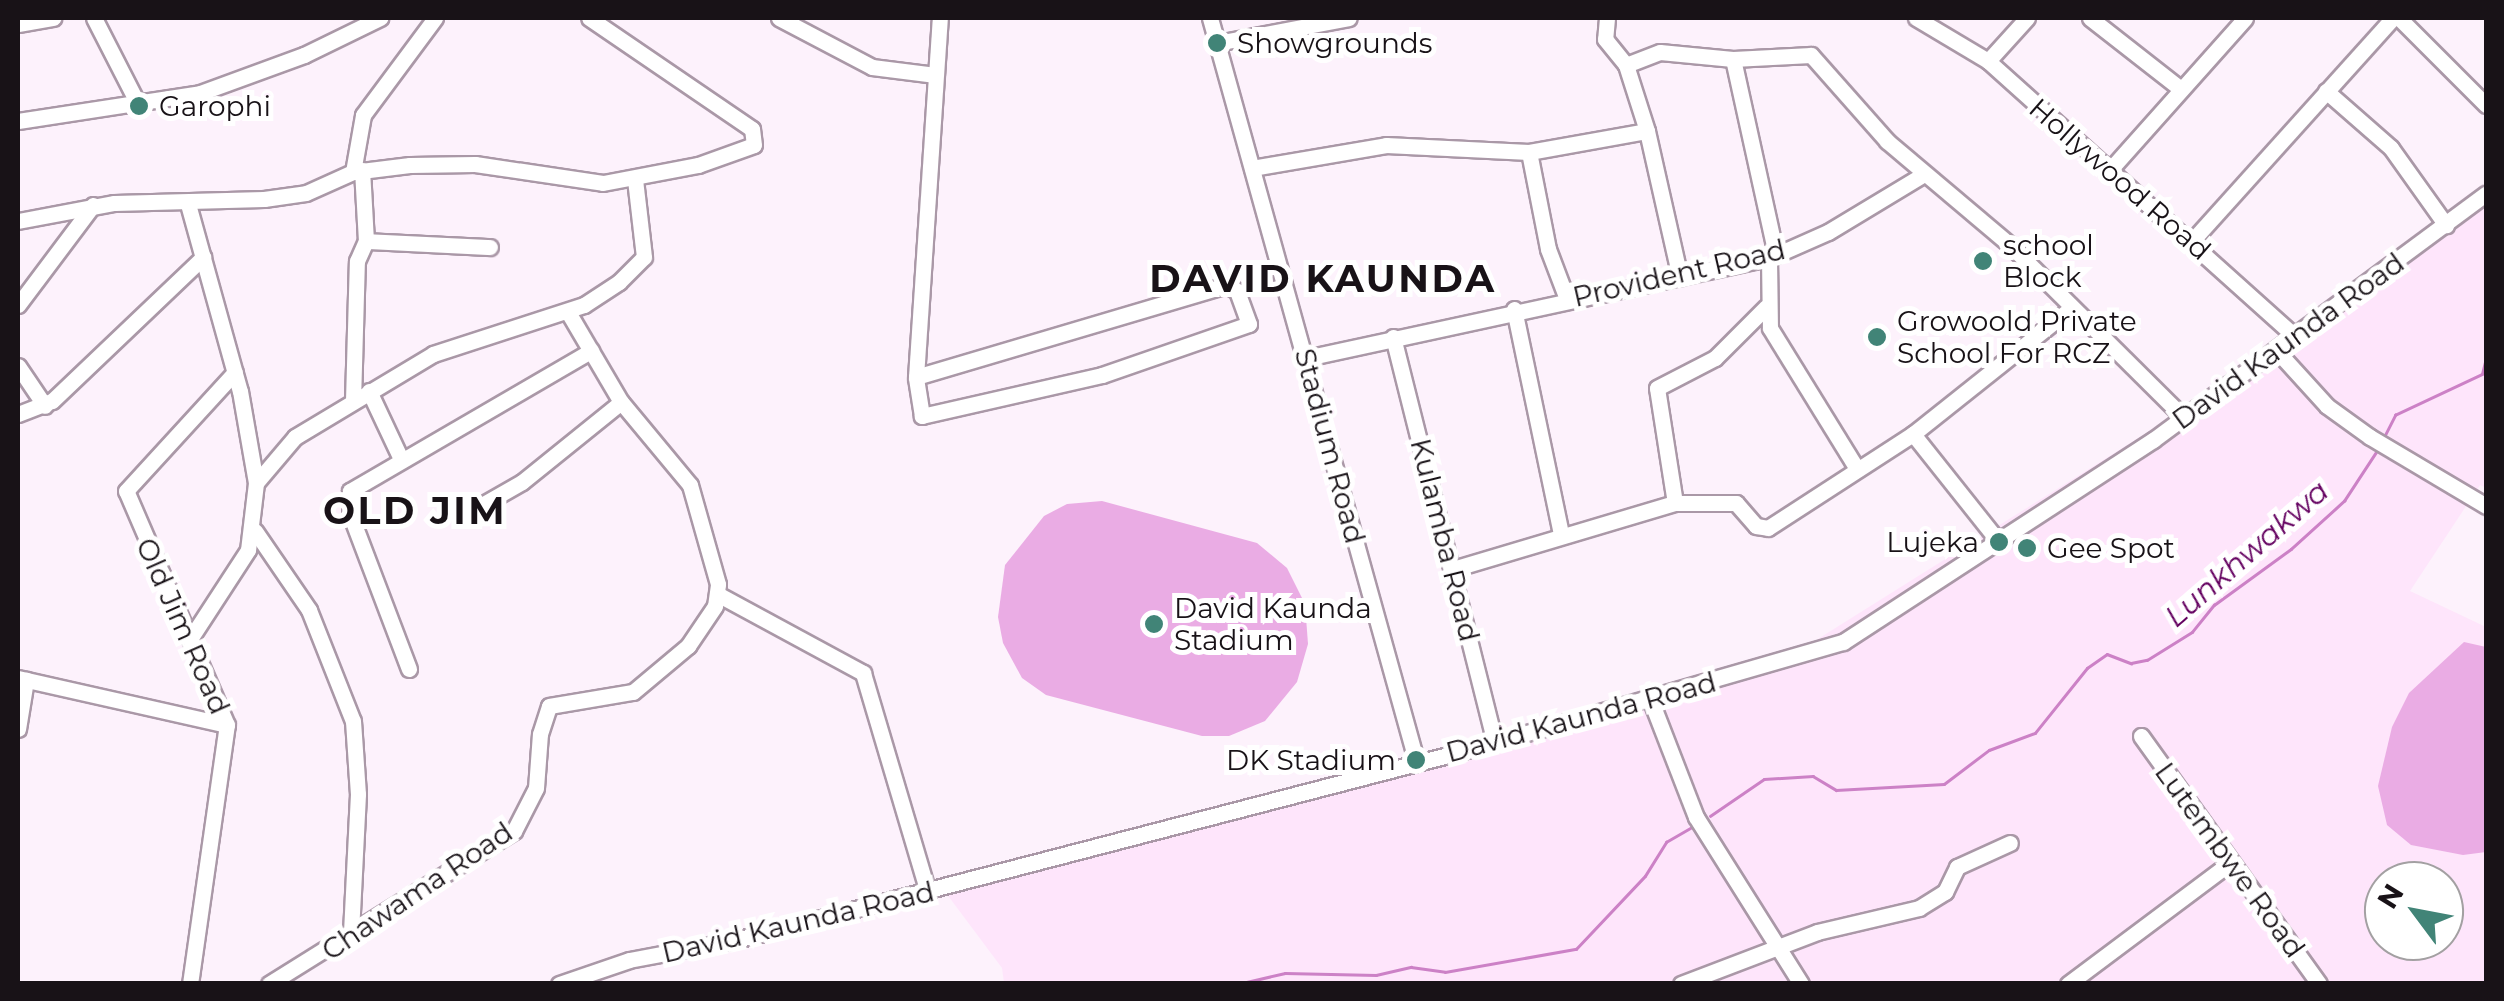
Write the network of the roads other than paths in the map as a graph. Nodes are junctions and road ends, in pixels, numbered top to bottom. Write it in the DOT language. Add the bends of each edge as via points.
graph roads {
  1 [pos="53,18"];
  2 [pos="94,18"];
  3 [pos="380,18"];
  4 [pos="435,18"];
  5 [pos="590,18"];
  6 [pos="779,18"];
  7 [pos="940,18"];
  8 [pos="1210,18"];
  9 [pos="1349,18"];
  10 [pos="1607,18"];
  11 [pos="1916,18"];
  12 [pos="2027,18"];
  13 [pos="2090,18"];
  14 [pos="2245,18"];
  15 [pos="2396,18"];
  16 [pos="18,24"];
  17 [pos="1217,44"];
  18 [pos="1734,60"];
  19 [pos="1988,60"];
  20 [pos="1626,65"];
  21 [pos="935,75"];
  22 [pos="2181,89"];
  23 [pos="2326,91"];
  24 [pos="2486,105"];
  25 [pos="138,106"];
  26 [pos="18,121"];
  27 [pos="1648,131"];
  28 [pos="1530,152"];
  29 [pos="1252,168"];
  30 [pos="357,171"];
  31 [pos="2108,172"];
  32 [pos="1924,174"];
  33 [pos="634,179"];
  34 [pos="2486,194"];
  35 [pos="188,204"];
  36 [pos="93,206"];
  37 [pos="18,221"];
  38 [pos="2446,224"];
  39 [pos="366,241"];
  40 [pos="2192,241"];
  41 [pos="490,247"];
  42 [pos="1772,256"];
  43 [pos="204,257"];
  44 [pos="1680,277"];
  45 [pos="1567,299"];
  46 [pos="18,305"];
  47 [pos="1766,306"];
  48 [pos="1514,309"];
  49 [pos="2070,309"];
  50 [pos="568,312"];
  51 [pos="2295,336"];
  52 [pos="1394,337"];
  53 [pos="591,351"];
  54 [pos="2276,351"];
  55 [pos="1306,358"];
  56 [pos="18,366"];
  57 [pos="235,372"];
  58 [pos="916,376"];
  59 [pos="369,392"];
  60 [pos="352,401"];
  61 [pos="621,402"];
  62 [pos="45,406"];
  63 [pos="18,414"];
  64 [pos="2183,418"];
  65 [pos="1913,434"];
  66 [pos="401,460"];
  67 [pos="1858,469"];
  68 [pos="256,483"];
  69 [pos="1675,503"];
  70 [pos="2486,506"];
  71 [pos="466,514"];
  72 [pos="255,531"];
  73 [pos="1561,534"];
  74 [pos="2000,542"];
  75 [pos="1453,569"];
  76 [pos="719,589"];
  77 [pos="190,639"];
  78 [pos="409,669"];
  79 [pos="22,679"];
  80 [pos="1651,701"];
  81 [pos="227,724"];
  82 [pos="18,730"];
  83 [pos="2141,736"];
  84 [pos="1495,743"];
  85 [pos="1416,760"];
  86 [pos="2010,843"];
  87 [pos="2230,863"];
  88 [pos="928,892"];
  89 [pos="351,931"];
  90 [pos="1776,949"];
  91 [pos="190,984"];
  92 [pos="268,984"];
  93 [pos="559,984"];
  94 [pos="1681,984"];
  95 [pos="1801,984"];
  96 [pos="2068,984"];
  97 [pos="2319,984"];
  1 -- 16 [label="street"];
  2 -- 25 [label="street"];
  3 -- 25 [label="street" via="246,77"];
  4 -- 30 [label="street" via="363,115"];
  5 -- 33 [label="street" via="757,136 742,152"];
  6 -- 21 [label="street" via="872,67"];
  7 -- 21 [label="street"];
  8 -- 17 [label="street, Stadium Road"];
  9 -- 17 [label="street"];
  10 -- 20 [label="street" via="1605,39"];
  11 -- 19 [label="street, Hollywood Road"];
  12 -- 19 [label="street"];
  13 -- 22 [label="street"];
  14 -- 22 [label="street"];
  15 -- 23 [label="street"];
  15 -- 24 [label="street"];
  17 -- 29 [label="street, Stadium Road"];
  18 -- 20 [label="street" via="1660,52"];
  18 -- 32 [label="street" via="1806,52"];
  18 -- 42 [label="street"];
  19 -- 31 [label="street, Hollywood Road"];
  20 -- 27 [label="street"];
  21 -- 58 [label="street"];
  22 -- 31 [label="street"];
  23 -- 38 [label="street" via="2390,148"];
  23 -- 40 [label="street"];
  25 -- 26 [label="street"];
  27 -- 28 [label="street"];
  27 -- 44 [label="street"];
  28 -- 29 [label="street" via="1386,145"];
  28 -- 45 [label="street" via="1548,248"];
  29 -- 55 [label="street, Stadium Road"];
  30 -- 33 [label="street" via="475,164 585,183"];
  30 -- 35 [label="street" via="306,193"];
  30 -- 39 [label="street"];
  31 -- 40 [label="street, Hollywood Road"];
  32 -- 42 [label="street, Provident Road" via="1828,232"];
  32 -- 49 [label="street" via="2010,245"];
  33 -- 50 [label="street" via="644,258 619,282"];
  34 -- 38 [label="street, David Kaunda Road"];
  35 -- 36 [label="street"];
  35 -- 43 [label="street"];
  36 -- 37 [label="street"];
  36 -- 46 [label="street"];
  38 -- 51 [label="street, David Kaunda Road"];
  39 -- 41 [label="street"];
  39 -- 60 [label="street" via="357,261"];
  40 -- 51 [label="street, Hollywood Road"];
  42 -- 44 [label="street, Provident Road"];
  42 -- 47 [label="street"];
  43 -- 57 [label="street"];
  43 -- 62 [label="street"];
  44 -- 45 [label="street, Provident Road"];
  45 -- 48 [label="street, Provident Road"];
  47 -- 67 [label="street" via="1770,328"];
  47 -- 69 [label="street" via="1715,358 1656,388"];
  48 -- 52 [label="street, Provident Road"];
  48 -- 73 [label="street"];
  49 -- 64 [label="street"];
  49 -- 65 [label="street"];
  50 -- 53 [label="street"];
  50 -- 59 [label="street" via="433,354"];
  51 -- 54 [label="street, David Kaunda Road"];
  52 -- 55 [label="street, Provident Road"];
  52 -- 75 [label="street, Kulamba Road"];
  53 -- 61 [label="street"];
  53 -- 66 [label="street"];
  54 -- 64 [label="street, David Kaunda Road"];
  54 -- 70 [label="street" via="2327,406 2370,438"];
  55 -- 85 [label="street, Stadium Road"];
  56 -- 62 [label="street"];
  57 -- 68 [label="street"];
  57 -- 77 [label="street, Old Jim Road" via="126,492"];
  58 -- 58 [label="street" via="919,411 928,418 1102,375 1248,324 1237,291 1227,285"];
  59 -- 60 [label="street"];
  59 -- 66 [label="street"];
  60 -- 68 [label="street" via="295,437"];
  61 -- 71 [label="street" via="522,482"];
  61 -- 76 [label="street" via="690,485"];
  62 -- 63 [label="street"];
  64 -- 74 [label="street, David Kaunda Road"];
  65 -- 67 [label="street"];
  65 -- 74 [label="street"];
  66 -- 78 [label="street" via="355,486 348,501"];
  67 -- 69 [label="street" via="1768,528 1756,526 1736,503"];
  68 -- 72 [label="street"];
  69 -- 73 [label="street"];
  72 -- 77 [label="street" via="226,590"];
  72 -- 89 [label="street" via="309,610 352,720 358,794"];
  73 -- 75 [label="street"];
  74 -- 80 [label="street, David Kaunda Road" via="1842,642"];
  75 -- 84 [label="street, Kulamba Road"];
  76 -- 88 [label="street" via="863,673"];
  76 -- 89 [label="street, Chawama Road" via="688,646 633,692 549,706 536,788 514,831"];
  77 -- 81 [label="street, Old Jim Road"];
  79 -- 81 [label="street"];
  79 -- 82 [label="street"];
  80 -- 84 [label="street, David Kaunda Road"];
  80 -- 90 [label="street" via="1696,816"];
  81 -- 91 [label="street, Old Jim Road"];
  83 -- 87 [label="street, Lutembwe Road"];
  84 -- 85 [label="street, David Kaunda Road"];
  85 -- 88 [label="street, David Kaunda Road"];
  86 -- 90 [label="street" via="1957,867 1945,892 1919,908"];
  87 -- 96 [label="street"];
  87 -- 97 [label="street, Lutembwe Road"];
  88 -- 93 [label="street, David Kaunda Road" via="629,960"];
  89 -- 92 [label="street, Chawama Road"];
  90 -- 94 [label="street"];
  90 -- 95 [label="street"];
}
